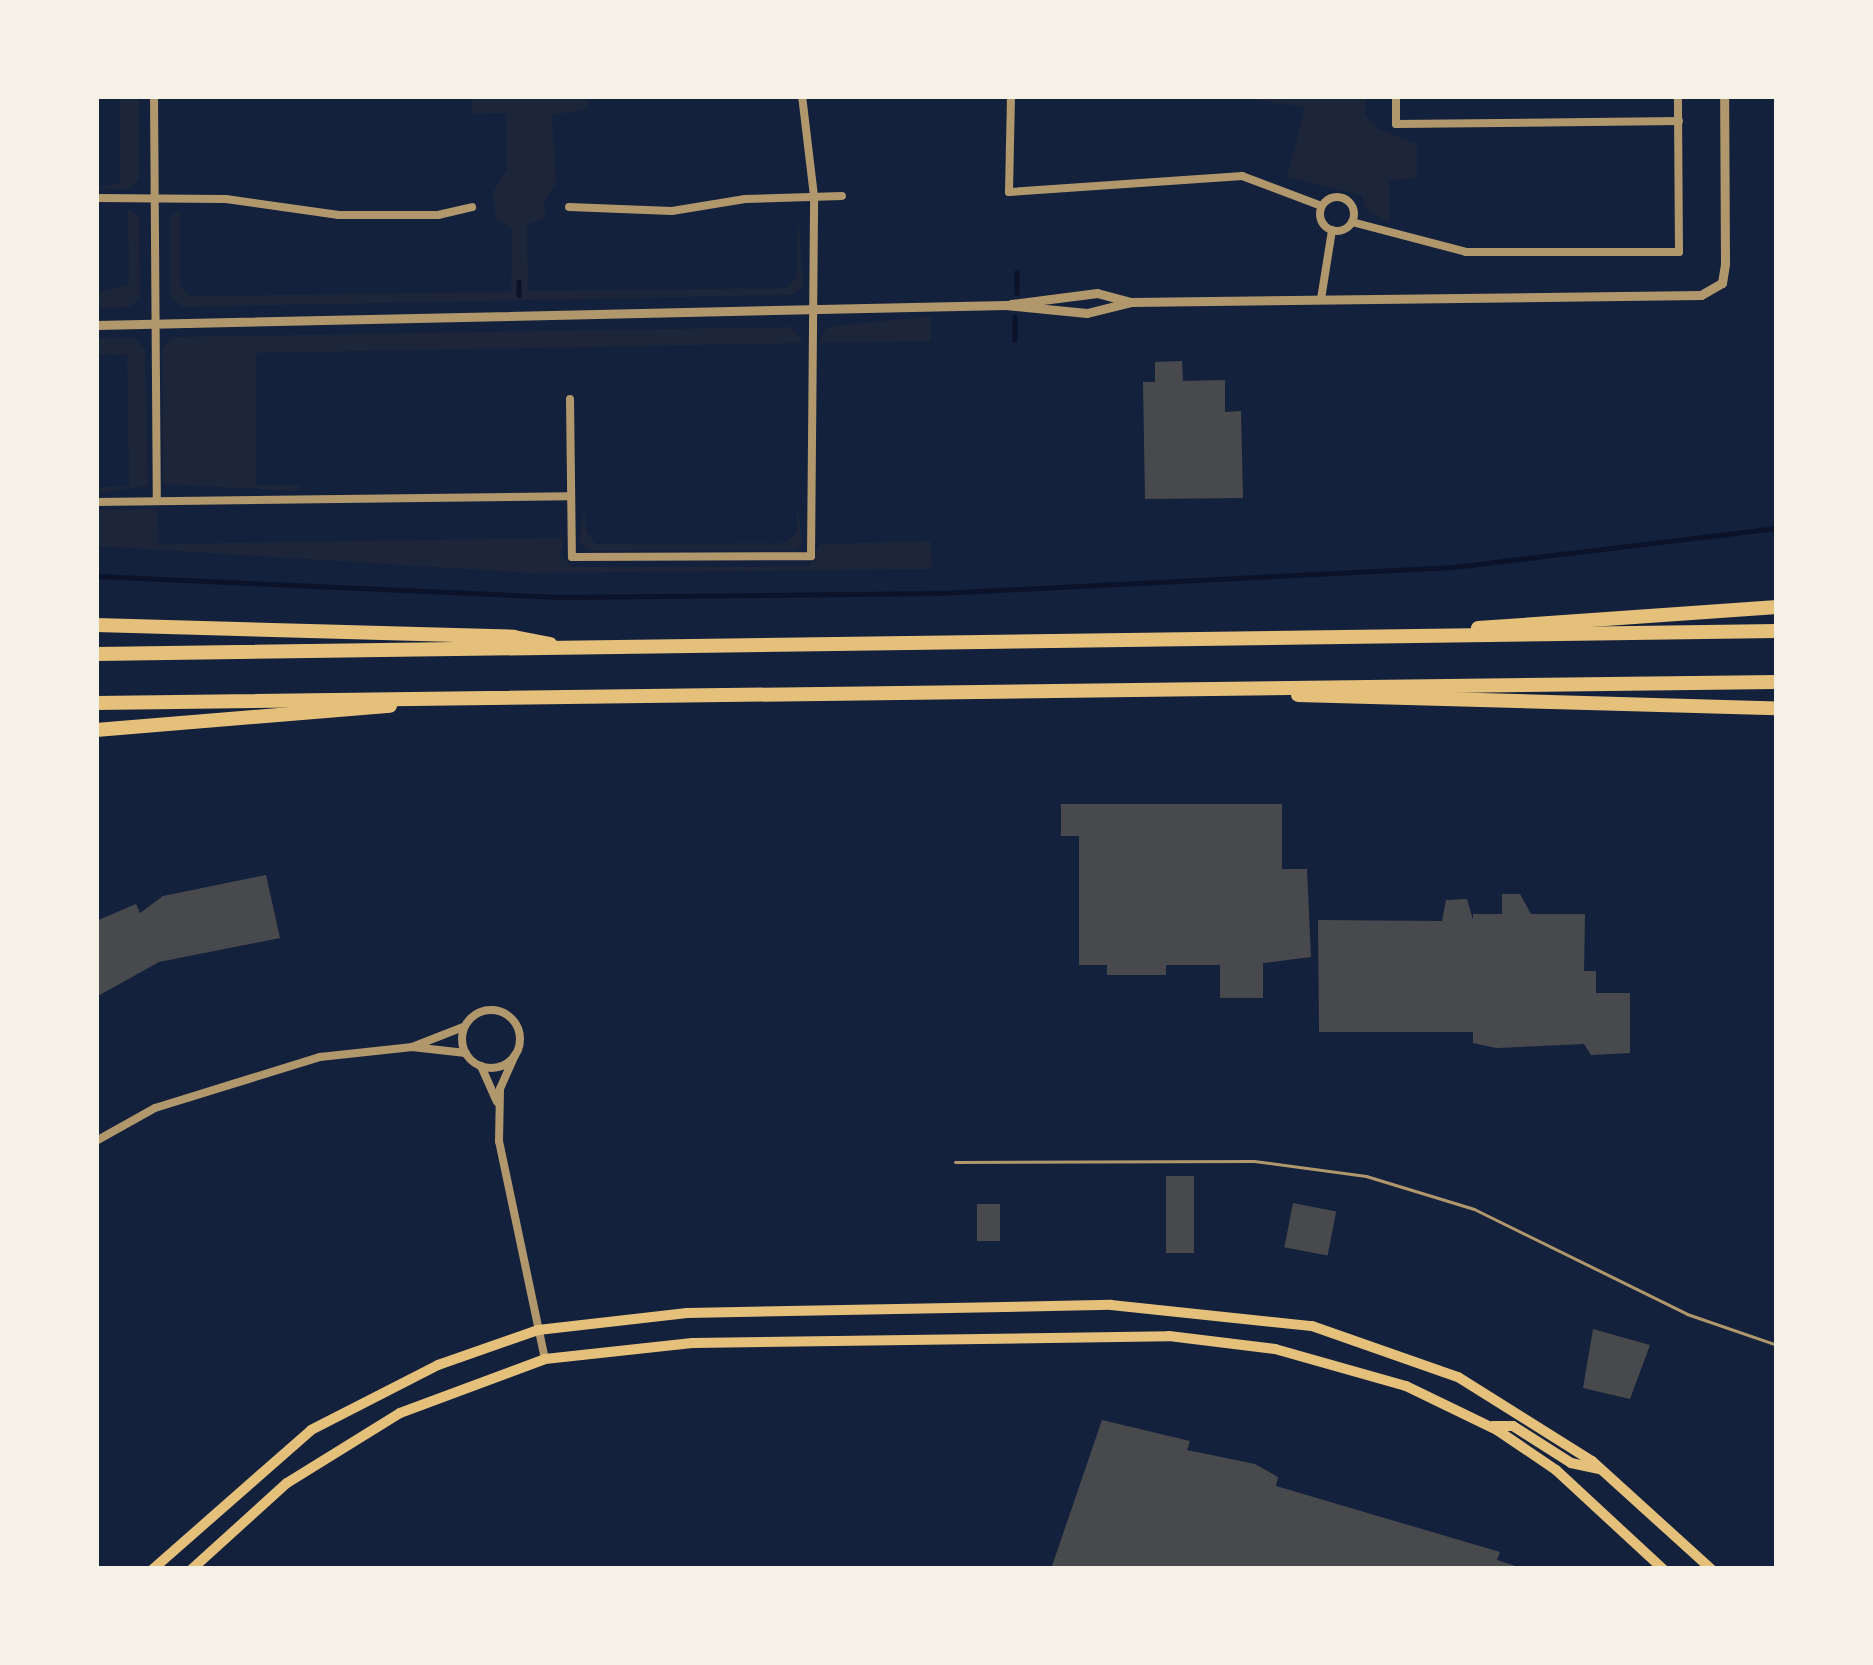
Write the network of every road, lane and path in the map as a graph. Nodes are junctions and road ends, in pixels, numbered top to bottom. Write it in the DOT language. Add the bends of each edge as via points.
graph roads {
  1 [pos="154,96"];
  2 [pos="802,96"];
  3 [pos="1011,96"];
  4 [pos="1396,96"];
  5 [pos="1678,96"];
  6 [pos="1724,96"];
  7 [pos="1678,121"];
  8 [pos="814,196"];
  9 [pos="842,196"];
  10 [pos="155,197"];
  11 [pos="96,198"];
  12 [pos="472,206"];
  13 [pos="1322,206"];
  14 [pos="569,207"];
  15 [pos="1352,222"];
  16 [pos="1333,230"];
  17 [pos="1321,299"];
  18 [pos="1131,302"];
  19 [pos="1006,305"];
  20 [pos="813,311"];
  21 [pos="154,324"];
  22 [pos="96,325"];
  23 [pos="570,399"];
  24 [pos="570,496"];
  25 [pos="157,501"];
  26 [pos="96,502"];
  27 [pos="1777,607"];
  28 [pos="96,626"];
  29 [pos="1777,631"];
  30 [pos="1425,636"];
  31 [pos="578,650"];
  32 [pos="96,654"];
  33 [pos="1777,682"];
  34 [pos="1269,689"];
  35 [pos="420,699"];
  36 [pos="96,703"];
  37 [pos="1777,708"];
  38 [pos="96,730"];
  39 [pos="465,1027"];
  40 [pos="412,1047"];
  41 [pos="466,1053"];
  42 [pos="515,1055"];
  43 [pos="480,1065"];
  44 [pos="497,1103"];
  45 [pos="96,1141"];
  46 [pos="955,1162"];
  47 [pos="538,1330"];
  48 [pos="1777,1346"];
  49 [pos="545,1359"];
  50 [pos="1490,1426"];
  51 [pos="1602,1469"];
  52 [pos="153,1569"];
  53 [pos="192,1569"];
  54 [pos="1664,1569"];
  55 [pos="1711,1569"];
  1 -- 10 [label="street"];
  2 -- 8 [label="street"];
  3 -- 13 [label="street" via="1009,192 1242,176"];
  4 -- 7 [label="street" via="1396,124"];
  5 -- 7 [label="street"];
  6 -- 17 [label="street" via="1721,283 1701,295"];
  7 -- 15 [label="street" via="1679,252 1466,252"];
  8 -- 9 [label="street"];
  8 -- 14 [label="street" via="672,211"];
  8 -- 20 [label="street"];
  10 -- 11 [label="street"];
  10 -- 12 [label="street" via="339,215 438,215"];
  10 -- 21 [label="street"];
  13 -- 15 [label="street" via="1345,199"];
  13 -- 16 [label="street"];
  15 -- 16 [label="street"];
  16 -- 17 [label="street"];
  17 -- 18 [label="street"];
  18 -- 19 [label="street" via="1087,313"];
  18 -- 19 [label="street" via="1097,293"];
  19 -- 20 [label="street"];
  20 -- 21 [label="street"];
  20 -- 24 [label="street" via="811,556 572,557"];
  21 -- 22 [label="street"];
  21 -- 25 [label="street"];
  23 -- 24 [label="street"];
  24 -- 25 [label="street"];
  25 -- 26 [label="street"];
  27 -- 30 [label="highway" via="1507,623"];
  28 -- 31 [label="highway" via="514,637"];
  29 -- 30 [label="highway"];
  30 -- 31 [label="highway"];
  31 -- 32 [label="highway"];
  33 -- 34 [label="highway"];
  34 -- 35 [label="highway"];
  34 -- 37 [label="highway" via="1325,701"];
  35 -- 36 [label="highway"];
  35 -- 38 [label="highway" via="354,713"];
  39 -- 40 [label="street"];
  39 -- 41 [label="street"];
  39 -- 42 [label="street" via="486,1010 504,1013 517,1027"];
  40 -- 41 [label="street"];
  40 -- 45 [label="street" via="259,1072 155,1108"];
  41 -- 43 [label="street"];
  42 -- 43 [label="street" via="500,1066"];
  42 -- 44 [label="street"];
  43 -- 44 [label="street"];
  44 -- 47 [label="street" via="505,1182"];
  46 -- 48 [label="lane" via="1254,1161 1366,1175 1474,1209 1688,1314"];
  47 -- 49 [label="street"];
  47 -- 51 [label="main road" via="687,1312 1111,1305 1238,1312 1328,1330 1437,1367 1497,1397"];
  47 -- 52 [label="main road" via="438,1365 310,1430"];
  49 -- 50 [label="main road" via="692,1343 1225,1339 1354,1368"];
  49 -- 53 [label="main road" via="400,1413 287,1483"];
  50 -- 51 [label="main road" via="1513,1426 1571,1463"];
  50 -- 54 [label="main road" via="1556,1470"];
  51 -- 55 [label="main road"];
}
